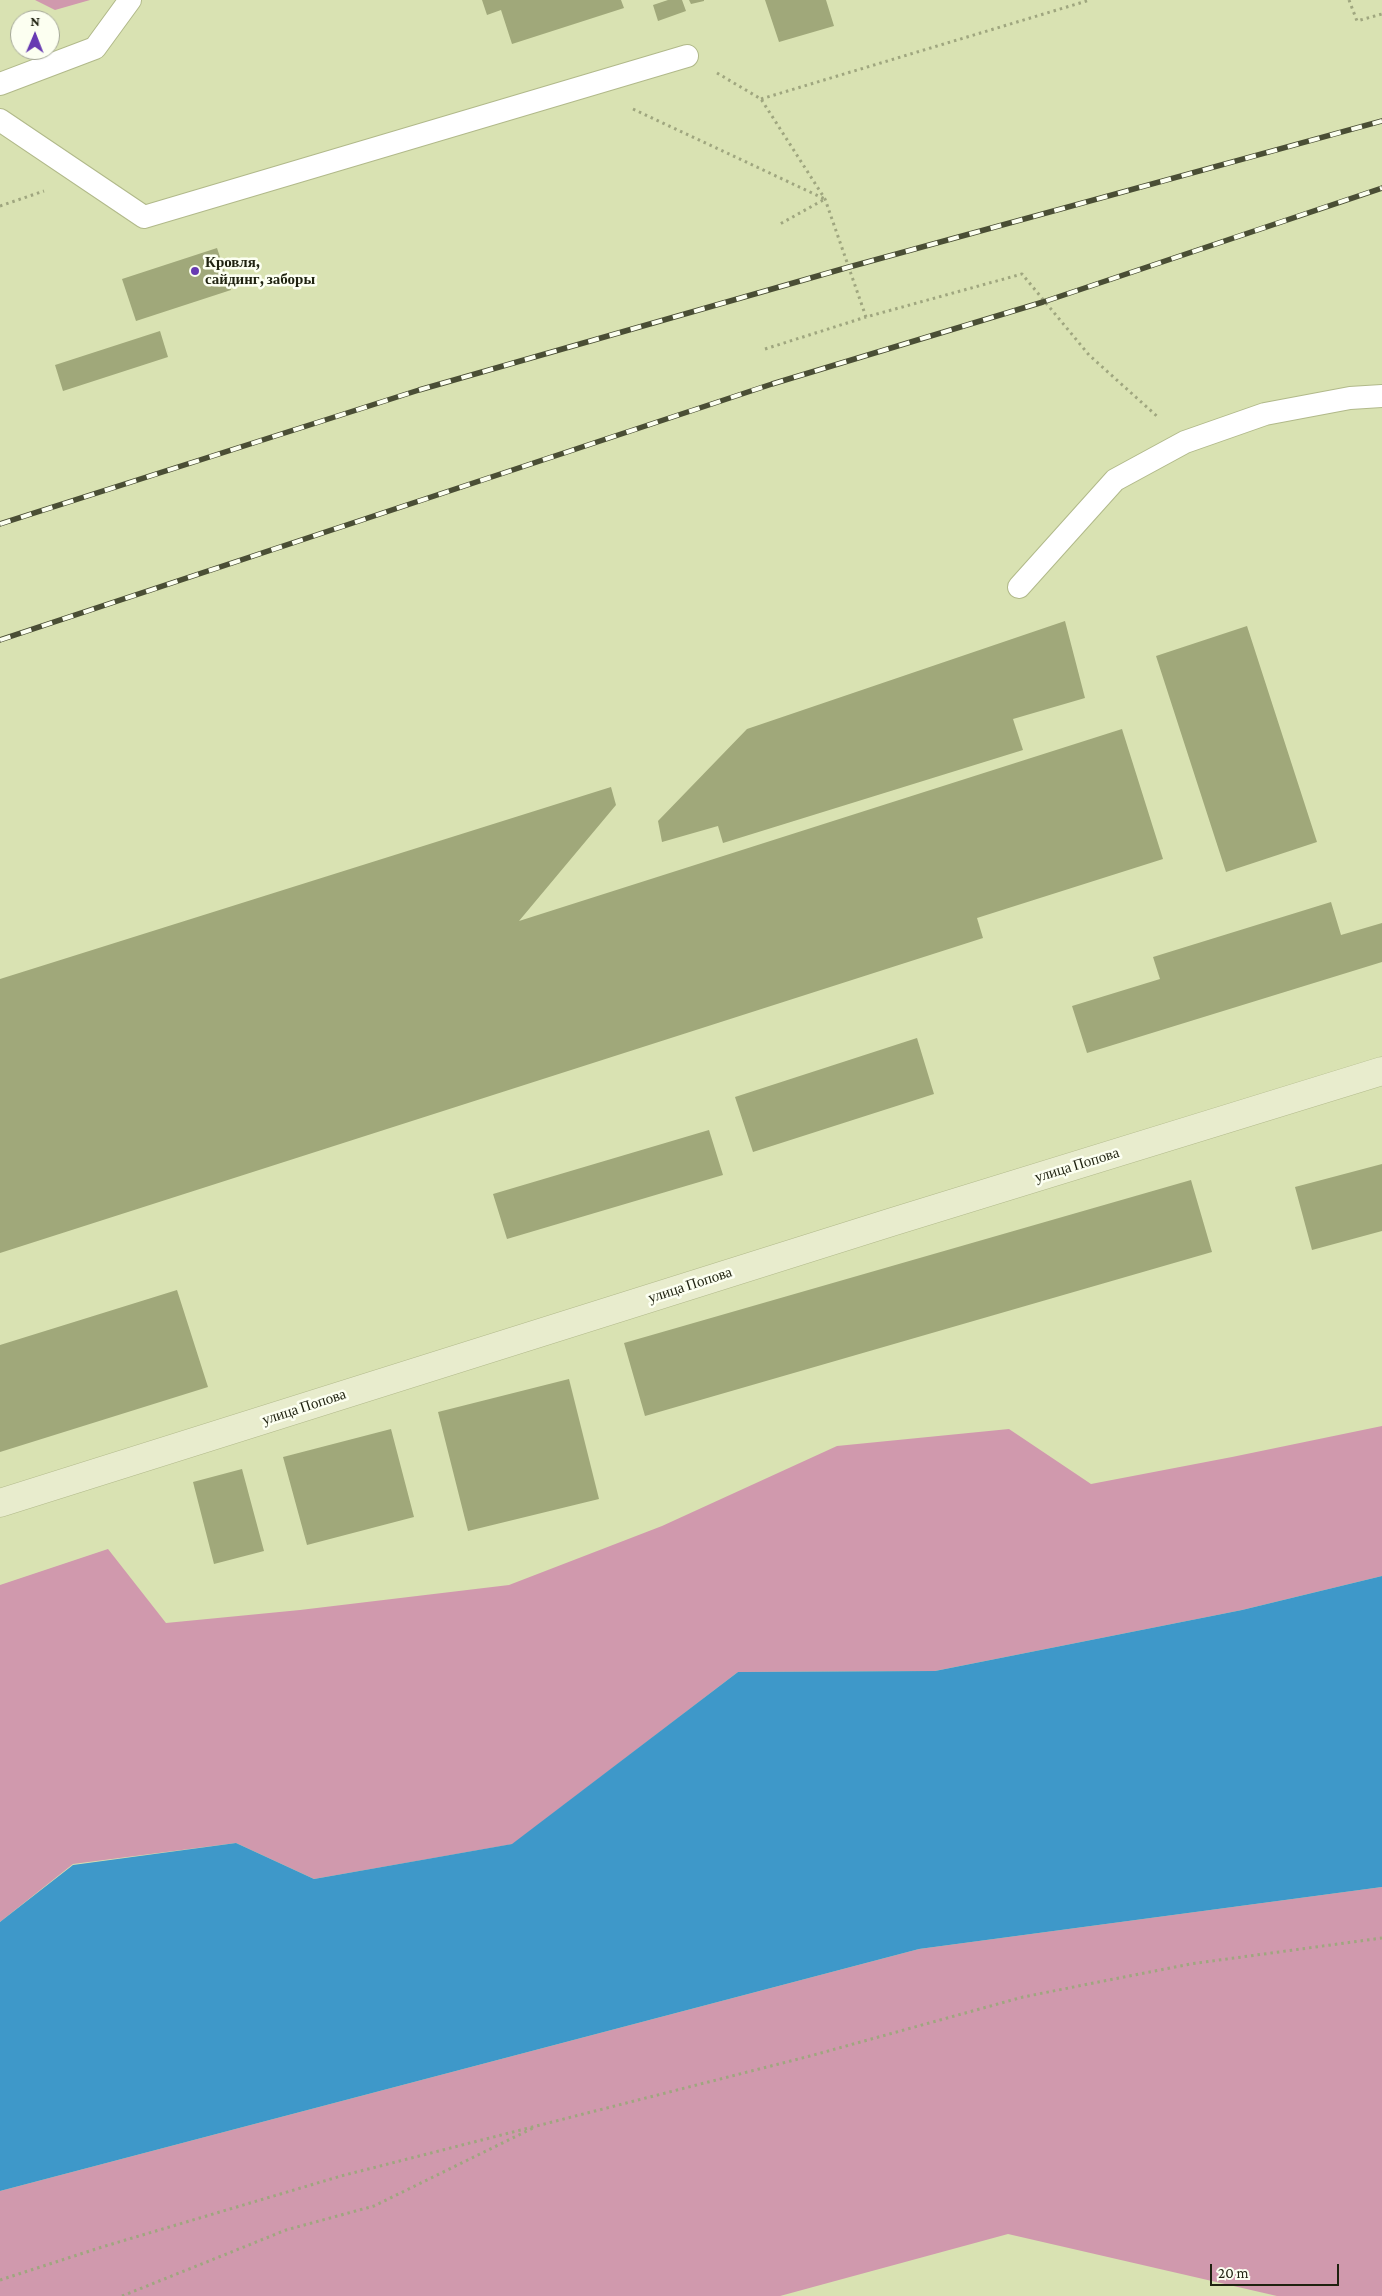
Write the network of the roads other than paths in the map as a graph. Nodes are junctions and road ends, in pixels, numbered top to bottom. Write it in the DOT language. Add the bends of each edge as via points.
graph roads {
  1 [pos="130,0"];
  2 [pos="687,56"];
  3 [pos="0,84"];
  4 [pos="0,120"];
  5 [pos="1382,396"];
  6 [pos="1019,587"];
  7 [pos="1382,1071"];
  8 [pos="0,1503"];
  1 -- 3 [label="lane" via="95,48"];
  2 -- 4 [label="lane" via="144,217"];
  5 -- 6 [label="lane" via="1350,398 1265,414 1185,442 1115,480"];
  7 -- 8 [label="street, улица Попова"];
}
